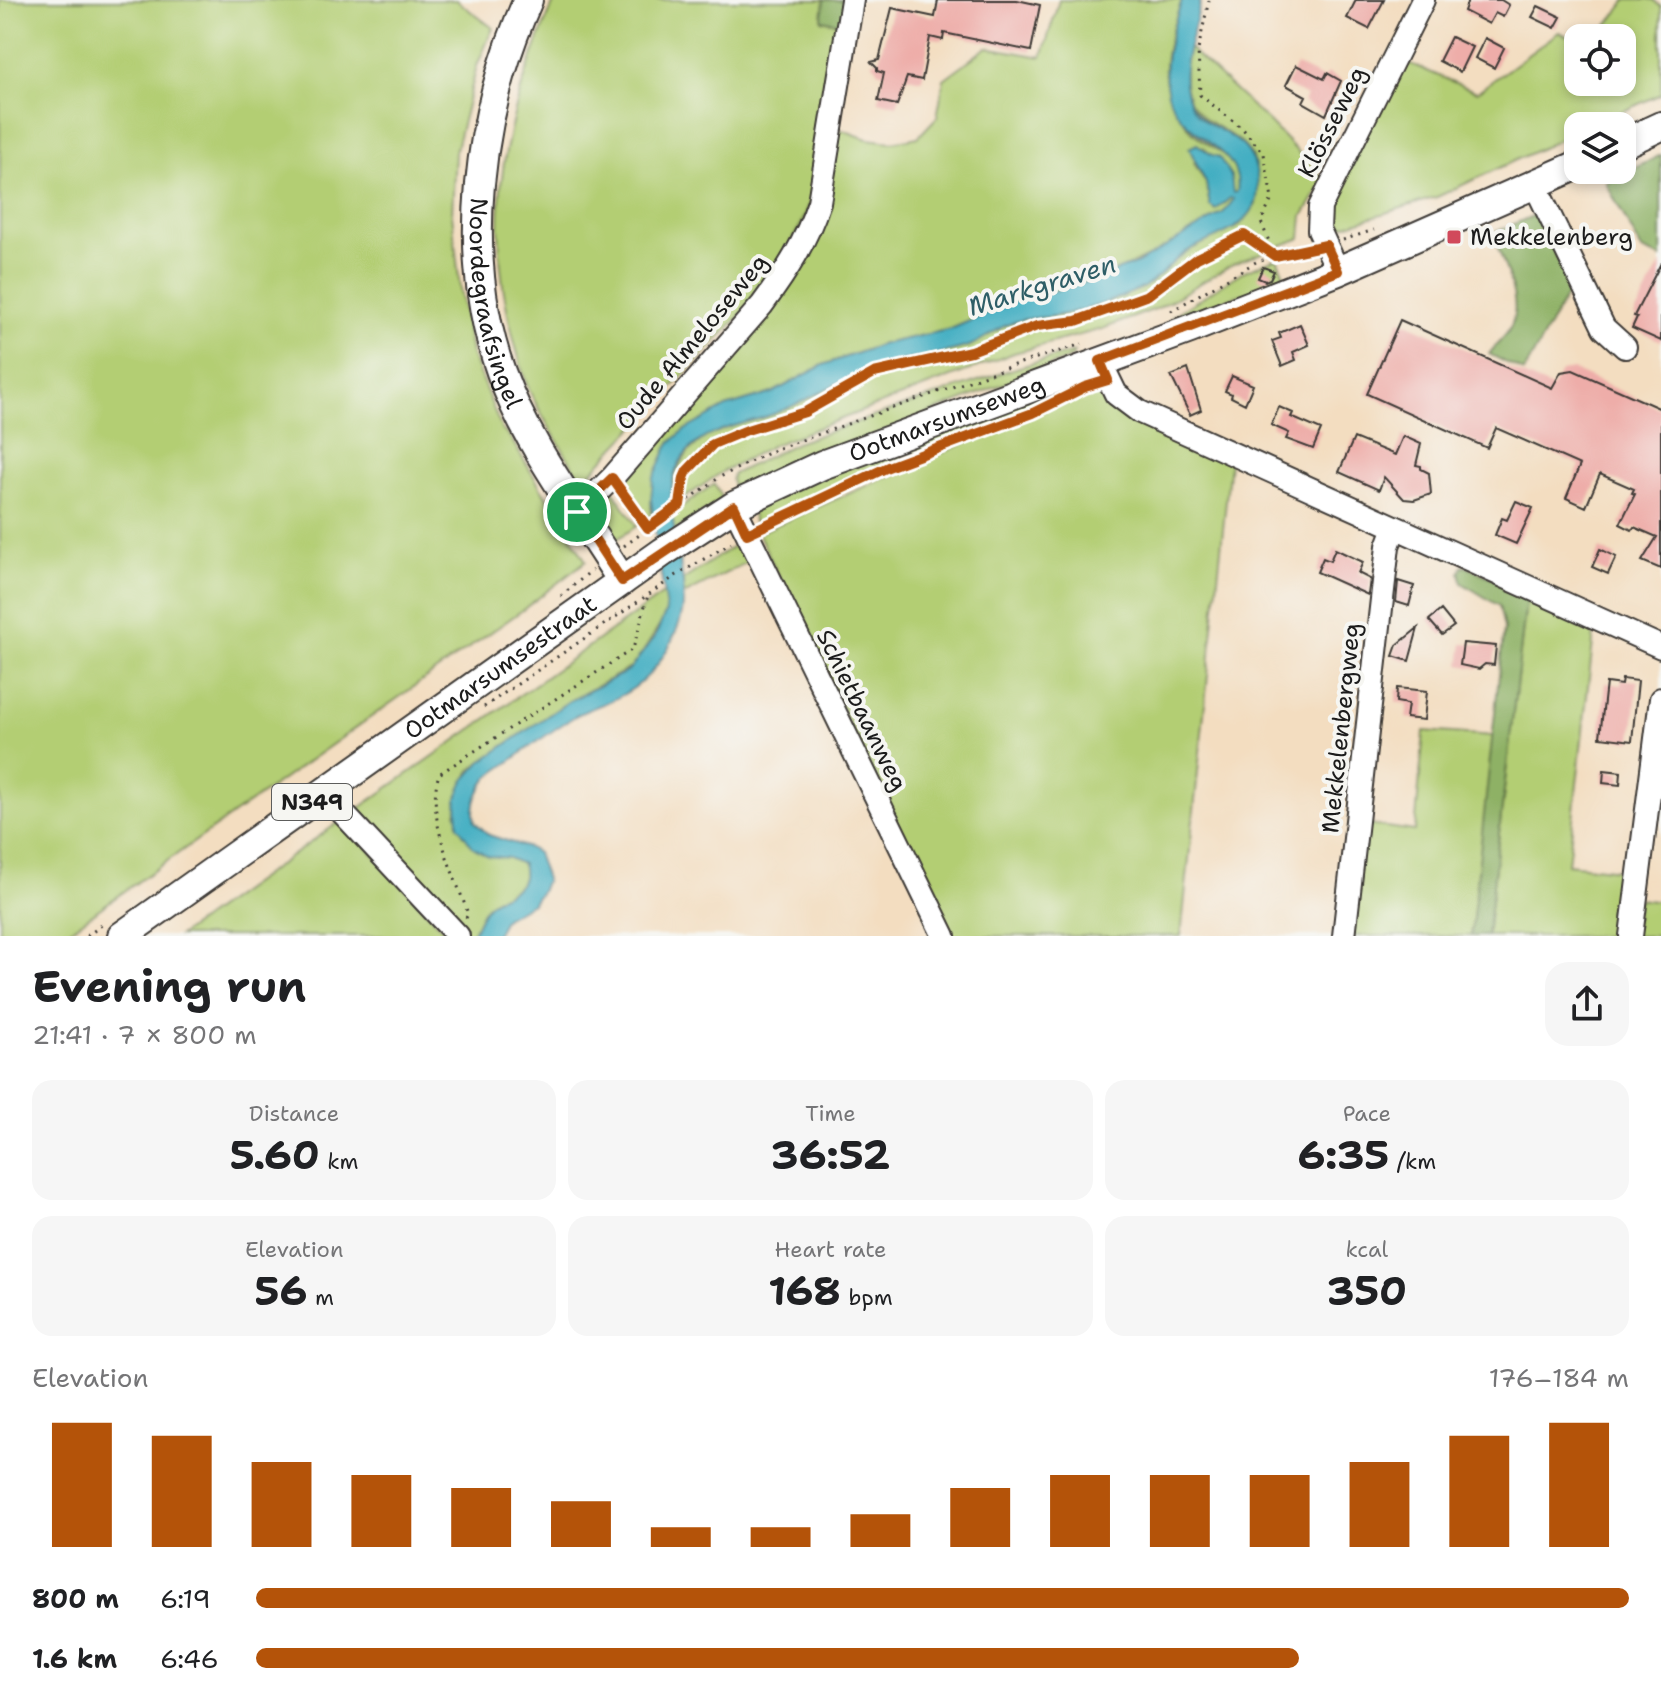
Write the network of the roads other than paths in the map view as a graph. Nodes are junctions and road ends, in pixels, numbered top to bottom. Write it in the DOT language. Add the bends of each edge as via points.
graph roads {
  1 [pos="528,0"];
  2 [pos="852,0"];
  3 [pos="1423,0"];
  4 [pos="1661,126"];
  5 [pos="1636,138"];
  6 [pos="1564,172"];
  7 [pos="1535,185"];
  8 [pos="1338,271"];
  9 [pos="1625,347"];
  10 [pos="1093,352"];
  11 [pos="734,506"];
  12 [pos="577,512"];
  13 [pos="1395,527"];
  14 [pos="677,543"];
  15 [pos="622,581"];
  16 [pos="1661,647"];
  17 [pos="1661,699"];
  18 [pos="324,793"];
  19 [pos="111,931"];
  20 [pos="458,936"];
  21 [pos="944,936"];
  22 [pos="1344,936"];
  23 [pos="1631,936"];
  1 -- 12 [label="main road, Noordegraafsingel" via="505,59 486,136 478,235 483,307 506,385"];
  2 -- 12 [label="street, Oude Almeloseweg" via="819,202 808,234 762,305"];
  3 -- 8 [label="street, Klösseweg" via="1326,191 1319,230"];
  4 -- 5 [label="main road"];
  6 -- 7 [label="main road, Ootmarsumseweg / N349"];
  7 -- 8 [label="main road, Ootmarsumseweg / N349"];
  7 -- 9 [label="street" via="1604,328"];
  8 -- 10 [label="main road, Ootmarsumseweg / N349"];
  10 -- 11 [label="main road, Ootmarsumseweg / N349"];
  10 -- 13 [label="street" via="1116,394 1140,412"];
  11 -- 14 [label="main road, Ootmarsumseweg / N349"];
  11 -- 21 [label="street, Schietbaanweg"];
  12 -- 15 [label="main road, Noordegraafsingel"];
  13 -- 16 [label="street"];
  13 -- 22 [label="street, Mekkelenbergweg" via="1388,546"];
  14 -- 15 [label="main road, Ootmarsumsestraat / N349"];
  15 -- 18 [label="main road, Ootmarsumsestraat / N349"];
  17 -- 23 [label="street"];
  18 -- 19 [label="main road, Ootmarsumsestraat / N349"];
  18 -- 20 [label="street"];
}
